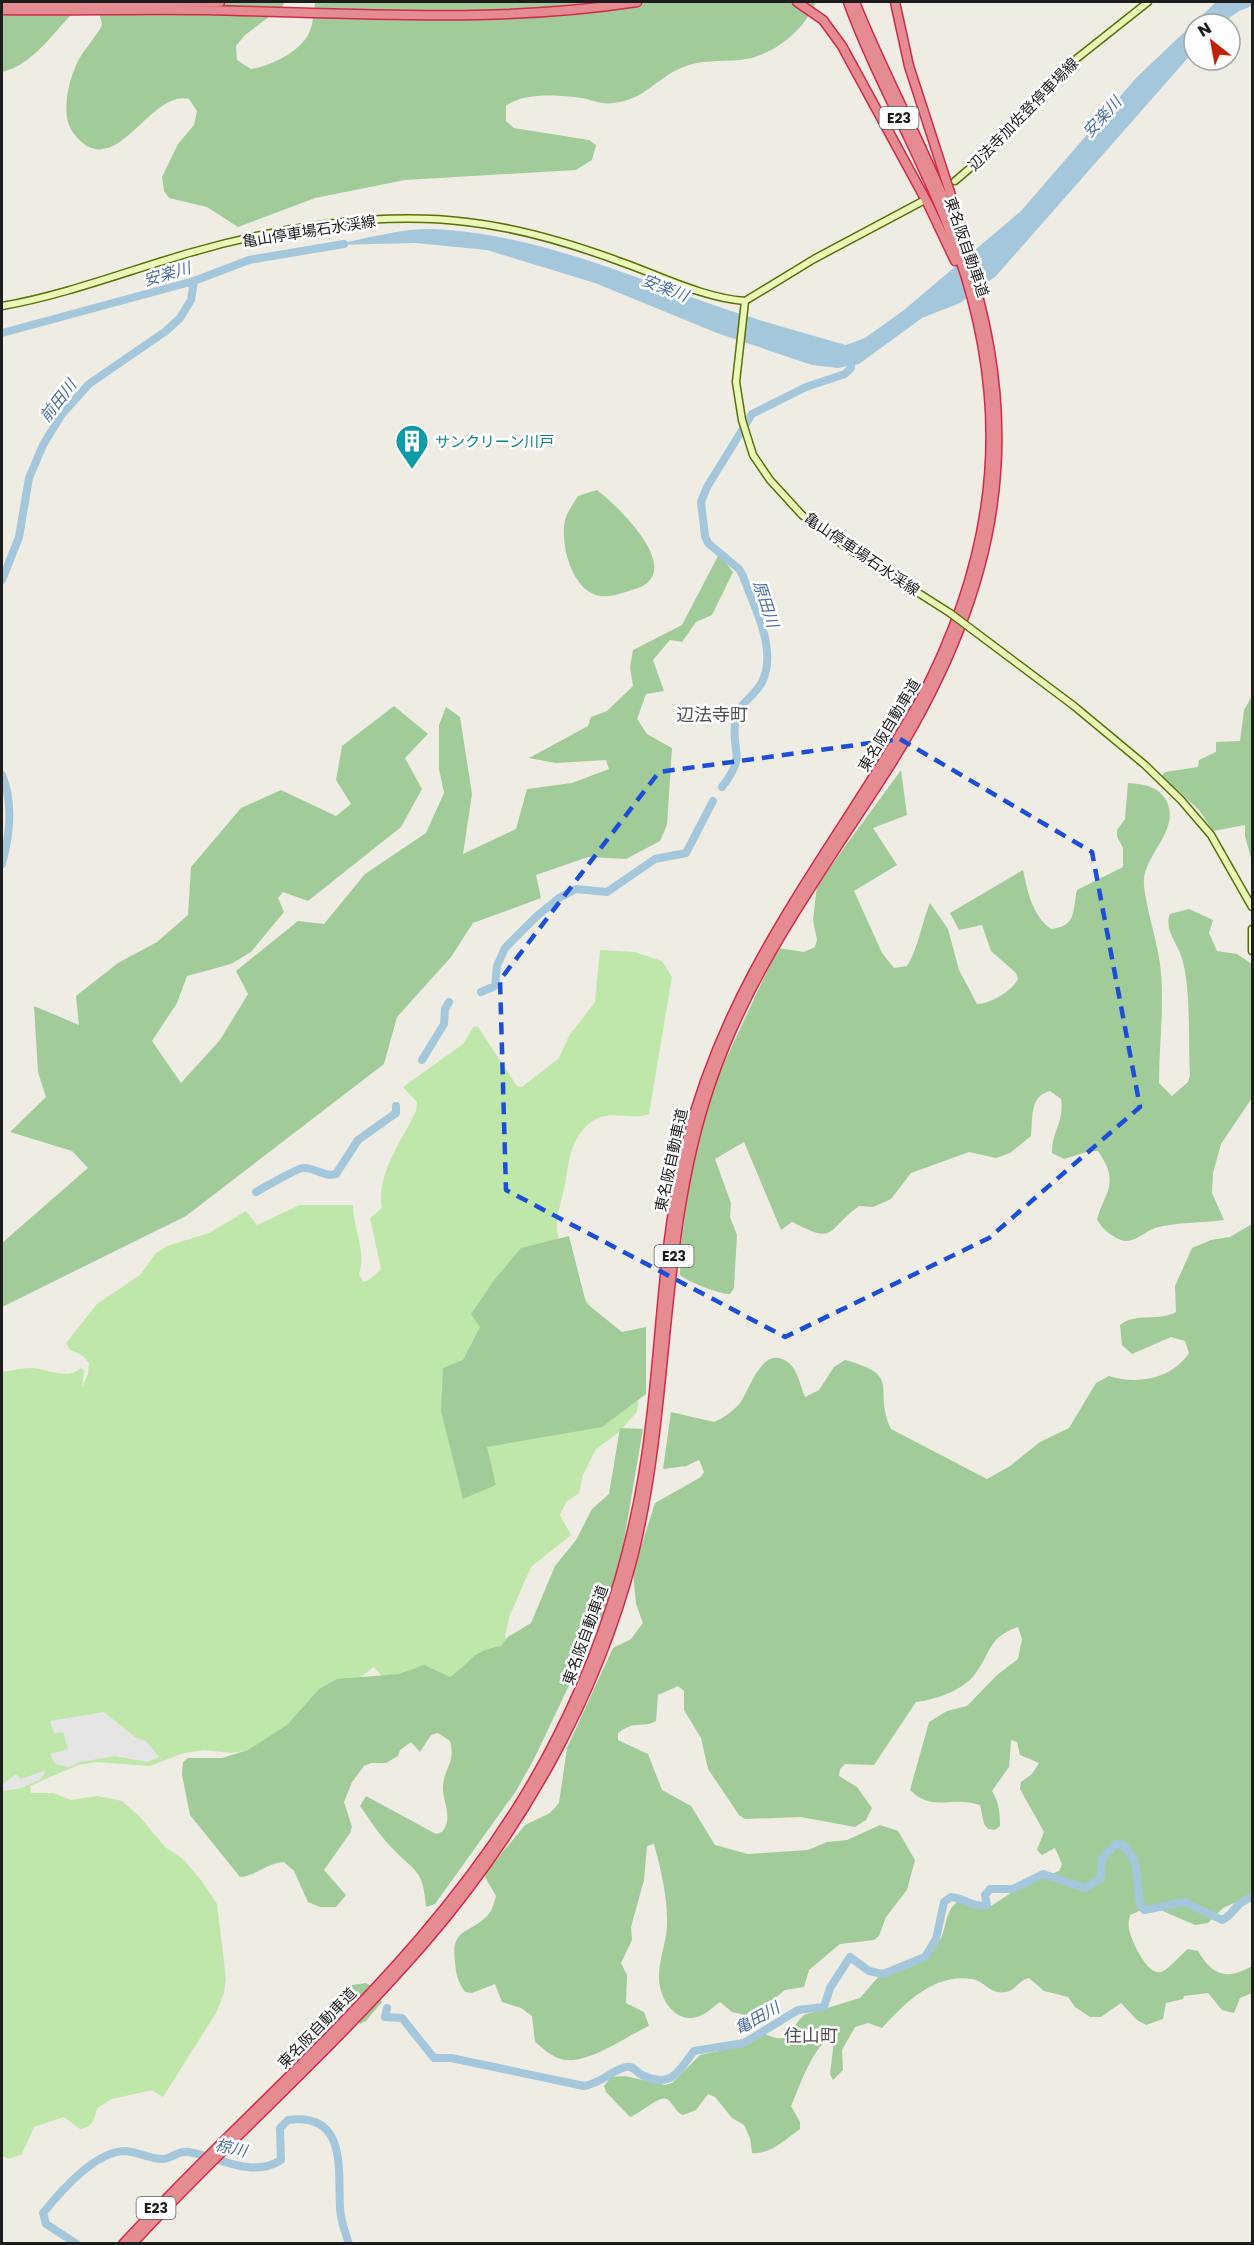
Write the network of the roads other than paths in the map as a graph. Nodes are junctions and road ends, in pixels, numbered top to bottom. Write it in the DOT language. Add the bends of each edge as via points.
graph roads {
  1 [pos="220,2"];
  2 [pos="637,2"];
  3 [pos="797,2"];
  4 [pos="848,2"];
  5 [pos="855,2"];
  6 [pos="895,2"];
  7 [pos="1148,2"];
  8 [pos="2,3"];
  9 [pos="2,10"];
  10 [pos="955,181"];
  11 [pos="921,202"];
  12 [pos="953,231"];
  13 [pos="745,301"];
  14 [pos="2,306"];
  15 [pos="981,311"];
  16 [pos="1252,907"];
  17 [pos="1252,929"];
  18 [pos="1252,951"];
  19 [pos="230,2139"];
  20 [pos="194,2175"];
  21 [pos="123,2244"];
  22 [pos="132,2244"];
  1 -- 8 [label="highway"];
  2 -- 9 [label="highway" via="537,11 379,15"];
  3 -- 12 [label="highway" via="830,28 896,146"];
  4 -- 12 [label="highway, 東名阪自動車道 / E23"];
  5 -- 12 [label="highway, 東名阪自動車道 / E23"];
  6 -- 12 [label="highway" via="905,54 931,132"];
  7 -- 10 [label="main road, 辺法寺加佐登停車場線" via="1061,71 990,151"];
  11 -- 13 [label="main road"];
  12 -- 15 [label="highway, 東名阪自動車道 / E23"];
  12 -- 15 [label="highway"];
  13 -- 14 [label="main road, 亀山停車場石水渓線" via="681,284 543,237 466,222 411,218 358,221 239,242"];
  13 -- 16 [label="main road, 亀山停車場石水渓線, bridge" via="736,382 745,432 753,455 770,480 802,515 950,613 1074,706 1181,800 1211,835"];
  15 -- 19 [label="highway, 東名阪自動車道 / E23" via="991,455 985,516 973,575 951,637 919,702 764,948 710,1066 675,1197 651,1422 636,1512 618,1583 585,1676 528,1791 461,1888 381,1982"];
  15 -- 19 [label="highway, 東名阪自動車道 / E23" via="990,348 997,417 996,483 985,552 966,618 937,683 913,728 795,909 757,975 726,1042 701,1112 678,1224 647,1494 624,1586 592,1678 534,1793 467,1892 386,1987"];
  17 -- 18 [label="main road"];
  19 -- 20 [label="highway, 東名阪自動車道 / E23"];
  20 -- 21 [label="highway, 東名阪自動車道 / E23"];
  20 -- 22 [label="highway, 東名阪自動車道 / E23"];
}
